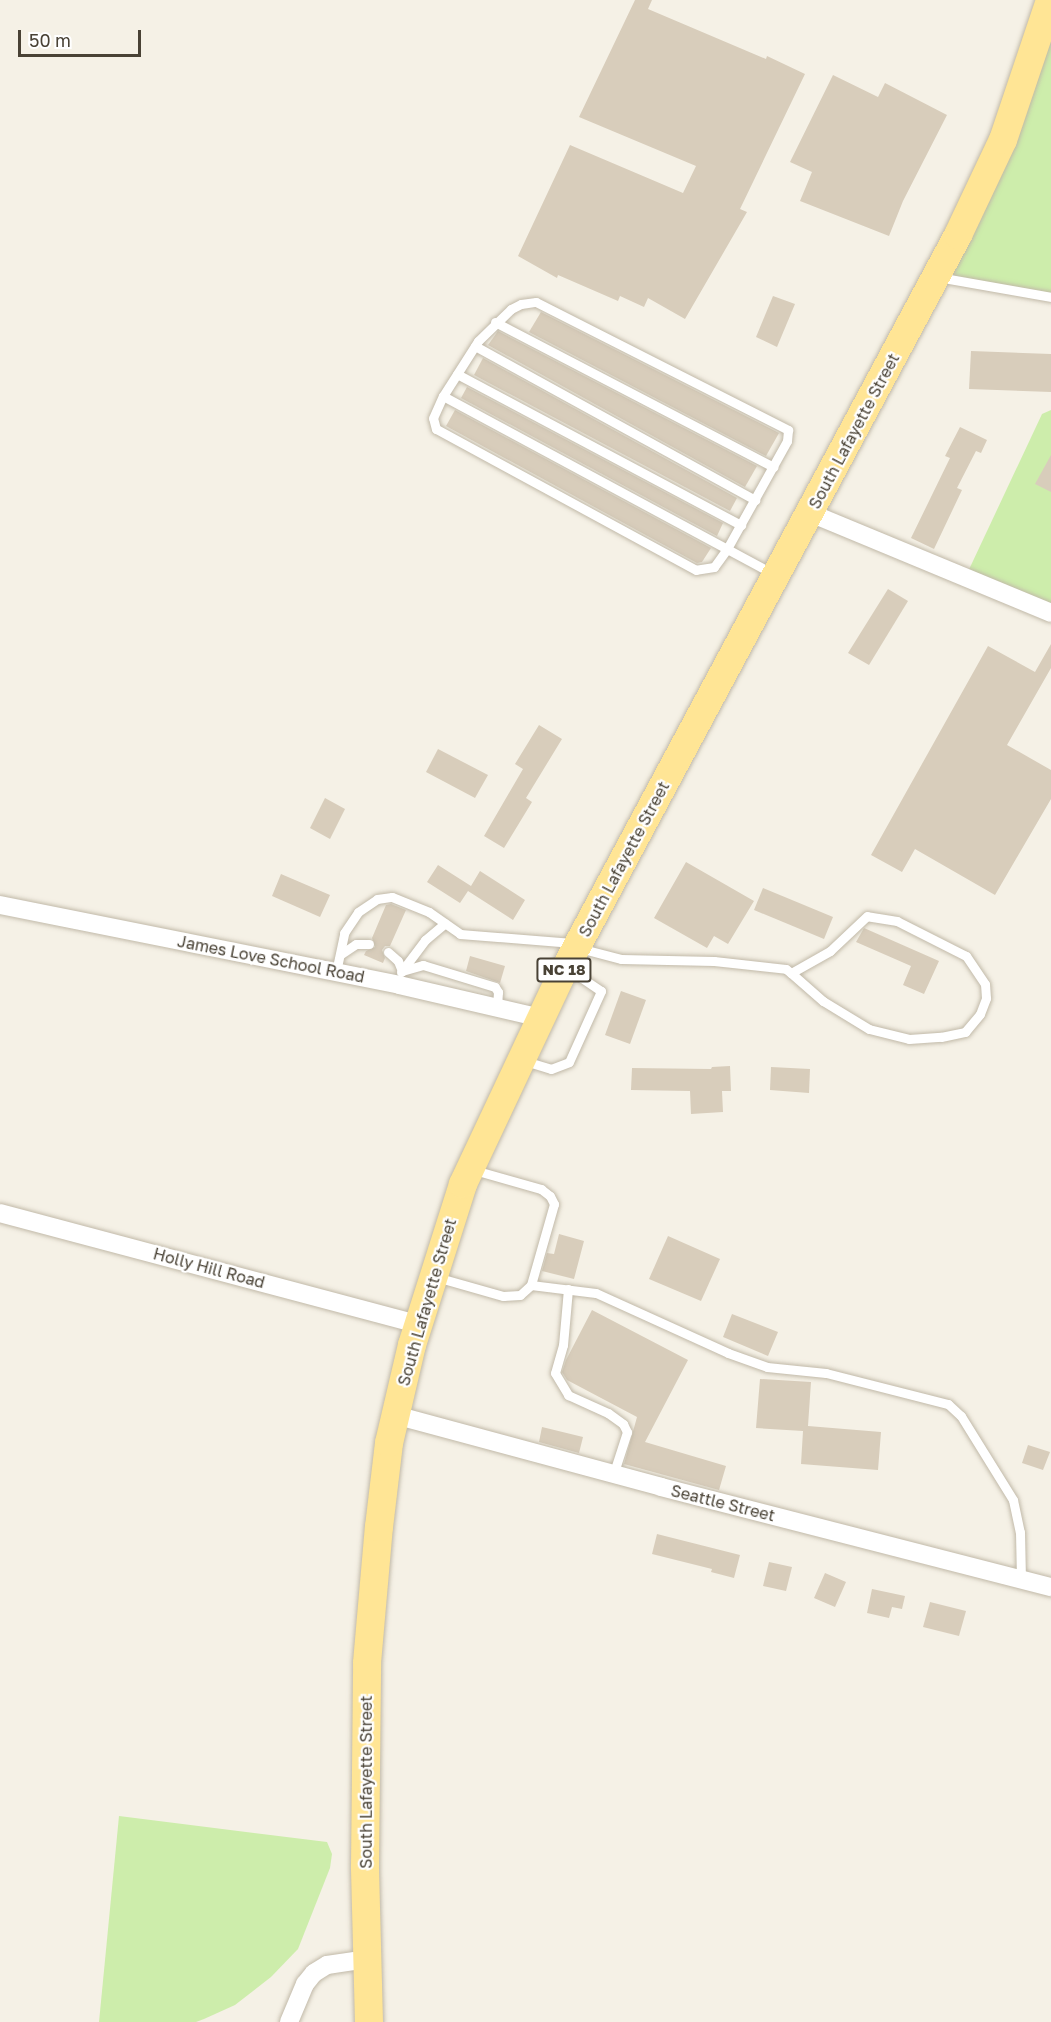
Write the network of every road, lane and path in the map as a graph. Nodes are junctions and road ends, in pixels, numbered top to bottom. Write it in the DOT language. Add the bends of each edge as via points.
graph roads {
  1 [pos="1050,0"];
  2 [pos="936,276"];
  3 [pos="1051,297"];
  4 [pos="495,322"];
  5 [pos="475,346"];
  6 [pos="457,374"];
  7 [pos="443,396"];
  8 [pos="773,467"];
  9 [pos="755,500"];
  10 [pos="810,513"];
  11 [pos="741,525"];
  12 [pos="727,549"];
  13 [pos="776,576"];
  14 [pos="1051,614"];
  15 [pos="0,905"];
  16 [pos="446,922"];
  17 [pos="369,944"];
  18 [pos="388,952"];
  19 [pos="341,954"];
  20 [pos="573,954"];
  21 [pos="336,972"];
  22 [pos="791,973"];
  23 [pos="400,978"];
  24 [pos="497,1007"];
  25 [pos="541,1018"];
  26 [pos="520,1059"];
  27 [pos="469,1169"];
  28 [pos="0,1213"];
  29 [pos="434,1277"];
  30 [pos="531,1285"];
  31 [pos="568,1289"];
  32 [pos="418,1324"];
  33 [pos="395,1415"];
  34 [pos="613,1475"];
  35 [pos="1021,1580"];
  36 [pos="1051,1587"];
  37 [pos="367,1959"];
  38 [pos="289,2022"];
  39 [pos="369,2022"];
  1 -- 2 [label="main road, South Lafayette Street / NC 18" via="1003,140"];
  2 -- 3 [label="lane"];
  2 -- 10 [label="main road, South Lafayette Street / NC 18"];
  4 -- 5 [label="lane"];
  4 -- 8 [label="lane"];
  4 -- 8 [label="lane" via="521,304 536,302 784,426 789,433 787,441"];
  5 -- 6 [label="lane"];
  5 -- 9 [label="lane"];
  6 -- 7 [label="lane"];
  6 -- 11 [label="lane"];
  7 -- 12 [label="lane"];
  7 -- 12 [label="lane" via="433,424 440,433 696,570 714,567"];
  8 -- 9 [label="lane"];
  9 -- 11 [label="lane"];
  10 -- 13 [label="main road, South Lafayette Street / NC 18"];
  10 -- 14 [label="street"];
  11 -- 12 [label="lane"];
  12 -- 13 [label="lane"];
  13 -- 20 [label="main road, South Lafayette Street / NC 18"];
  15 -- 21 [label="street, James Love School Road"];
  16 -- 19 [label="lane" via="400,899 377,899 358,912 344,933"];
  16 -- 20 [label="lane" via="460,934"];
  16 -- 23 [label="lane" via="425,940"];
  17 -- 19 [label="lane" via="356,944"];
  18 -- 23 [label="lane" via="398,961"];
  19 -- 21 [label="lane"];
  20 -- 22 [label="lane" via="714,961 786,969"];
  20 -- 25 [label="main road, South Lafayette Street / NC 18"];
  20 -- 26 [label="lane" via="582,978 601,991 569,1062 551,1069"];
  21 -- 23 [label="street, James Love School Road"];
  22 -- 22 [label="lane" via="824,1001 869,1029 909,1039 965,1032 986,999 985,984 966,956 897,921 867,916 830,951"];
  23 -- 24 [label="street, James Love School Road"];
  23 -- 24 [label="lane" via="423,965 495,987"];
  24 -- 25 [label="street, James Love School Road"];
  25 -- 26 [label="main road, South Lafayette Street / NC 18"];
  26 -- 27 [label="main road, South Lafayette Street / NC 18"];
  27 -- 29 [label="main road, South Lafayette Street / NC 18"];
  27 -- 30 [label="lane" via="541,1189 550,1196 554,1204"];
  28 -- 32 [label="street, Holly Hill Road"];
  29 -- 30 [label="lane" via="503,1296 520,1295"];
  29 -- 32 [label="main road, South Lafayette Street / NC 18"];
  30 -- 31 [label="lane"];
  31 -- 34 [label="lane" via="563,1345 555,1373 568,1395 623,1424 627,1432"];
  31 -- 35 [label="lane" via="597,1293 767,1367 826,1373 948,1404 961,1416 1013,1500 1020,1532"];
  32 -- 33 [label="main road, South Lafayette Street / NC 18"];
  33 -- 34 [label="street, Seattle Street"];
  33 -- 37 [label="main road, South Lafayette Street / NC 18" via="380,1516 367,1663"];
  34 -- 35 [label="street, Seattle Street"];
  35 -- 36 [label="street, Seattle Street"];
  37 -- 38 [label="street" via="327,1965 314,1973 305,1984"];
  37 -- 39 [label="main road, South Lafayette Street / NC 18"];
}
